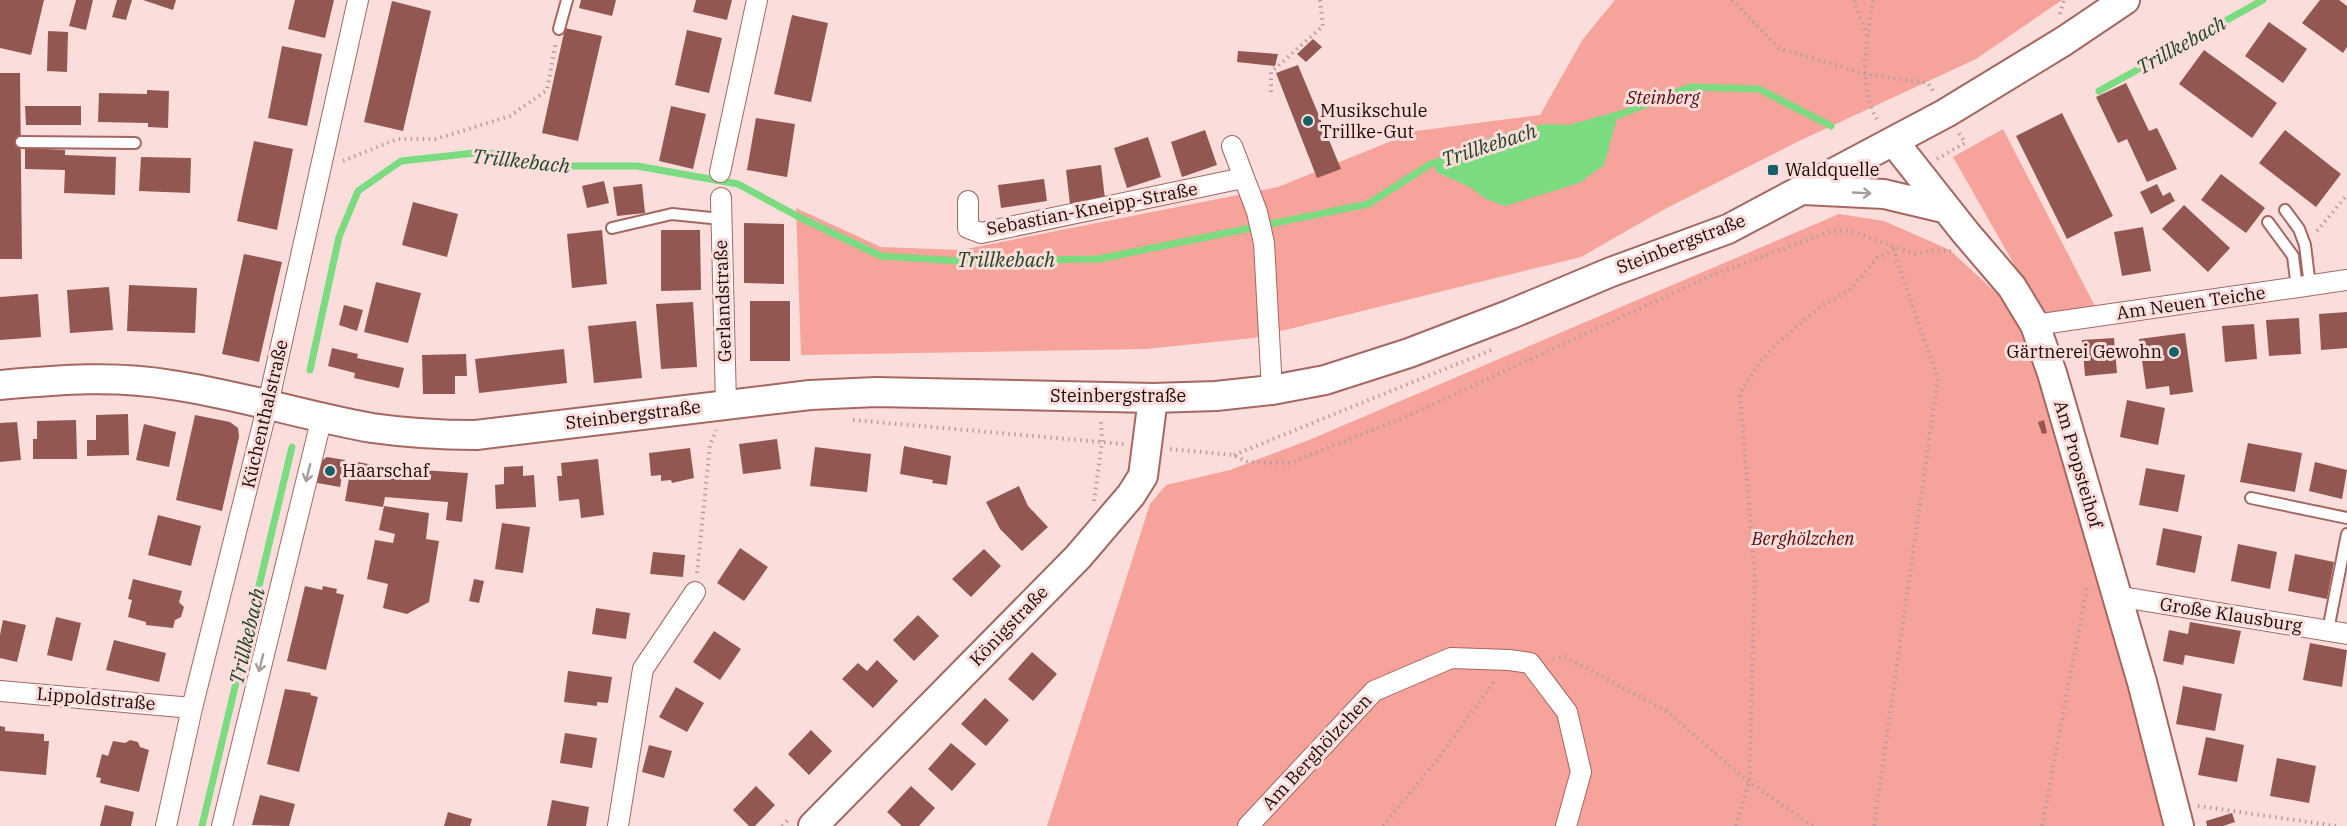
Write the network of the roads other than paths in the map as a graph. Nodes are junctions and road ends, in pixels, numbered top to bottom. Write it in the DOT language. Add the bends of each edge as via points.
graph roads {
  1 [pos="358,0"];
  2 [pos="567,0"];
  3 [pos="757,0"];
  4 [pos="2125,0"];
  5 [pos="559,29"];
  6 [pos="21,142"];
  7 [pos="1894,142"];
  8 [pos="135,143"];
  9 [pos="1232,146"];
  10 [pos="720,172"];
  11 [pos="1243,178"];
  12 [pos="1803,190"];
  13 [pos="722,198"];
  14 [pos="968,201"];
  15 [pos="1947,209"];
  16 [pos="2285,210"];
  17 [pos="721,219"];
  18 [pos="2268,222"];
  19 [pos="612,228"];
  20 [pos="2347,280"];
  21 [pos="2304,287"];
  22 [pos="2035,325"];
  23 [pos="0,385"];
  24 [pos="1272,390"];
  25 [pos="1153,398"];
  26 [pos="268,404"];
  27 [pos="726,404"];
  28 [pos="322,417"];
  29 [pos="2251,498"];
  30 [pos="2347,518"];
  31 [pos="2347,534"];
  32 [pos="695,592"];
  33 [pos="2116,596"];
  34 [pos="2338,632"];
  35 [pos="0,691"];
  36 [pos="192,708"];
  37 [pos="2176,814"];
  38 [pos="802,822"];
  39 [pos="166,826"];
  40 [pos="222,826"];
  41 [pos="618,826"];
  42 [pos="1248,826"];
  43 [pos="1566,826"];
  1 -- 26 [label="street, Küchenthalstraße"];
  2 -- 5 [label="lane"];
  3 -- 10 [label="street"];
  4 -- 7 [label="main road, Steinbergstraße" via="1947,113"];
  6 -- 8 [label="lane"];
  7 -- 12 [label="main road, Steinbergstraße"];
  7 -- 15 [label="main road, Am Propsteihof"];
  9 -- 11 [label="street"];
  11 -- 14 [label="street, Sebastian-Kneipp-Straße" via="981,233 968,228"];
  11 -- 24 [label="street" via="1264,243"];
  12 -- 15 [label="main road, one-way" via="1884,195"];
  12 -- 24 [label="main road, Steinbergstraße" via="1728,229 1409,353 1325,380"];
  13 -- 17 [label="street, Gerlandstraße"];
  15 -- 22 [label="main road, Am Propsteihof" via="2012,287"];
  16 -- 21 [label="lane" via="2305,245"];
  17 -- 19 [label="lane" via="672,214"];
  17 -- 27 [label="street, Gerlandstraße"];
  18 -- 21 [label="lane" via="2293,255"];
  20 -- 21 [label="street, Am Neuen Teiche"];
  21 -- 22 [label="street, Am Neuen Teiche"];
  22 -- 33 [label="main road, Am Propsteihof"];
  23 -- 26 [label="main road, Steinbergstraße" via="94,378 170,384"];
  24 -- 25 [label="main road, Steinbergstraße"];
  25 -- 27 [label="main road, Steinbergstraße" via="876,392"];
  25 -- 38 [label="main road, Königstraße" via="1143,476 1131,495 1078,557"];
  26 -- 28 [label="main road, Steinbergstraße"];
  26 -- 36 [label="street, Küchenthalstraße"];
  27 -- 28 [label="main road, Steinbergstraße" via="476,435 425,435"];
  28 -- 40 [label="street, one-way"];
  29 -- 30 [label="lane"];
  31 -- 34 [label="lane"];
  32 -- 41 [label="street" via="643,669"];
  33 -- 34 [label="street, Große Klausburg"];
  33 -- 37 [label="main road, Am Propsteihof"];
  35 -- 36 [label="street, Lippoldstraße"];
  36 -- 39 [label="street, Küchenthalstraße"];
  42 -- 43 [label="street, Am Berghölzchen" via="1374,692 1451,658 1530,663 1567,712 1581,772"];
}
